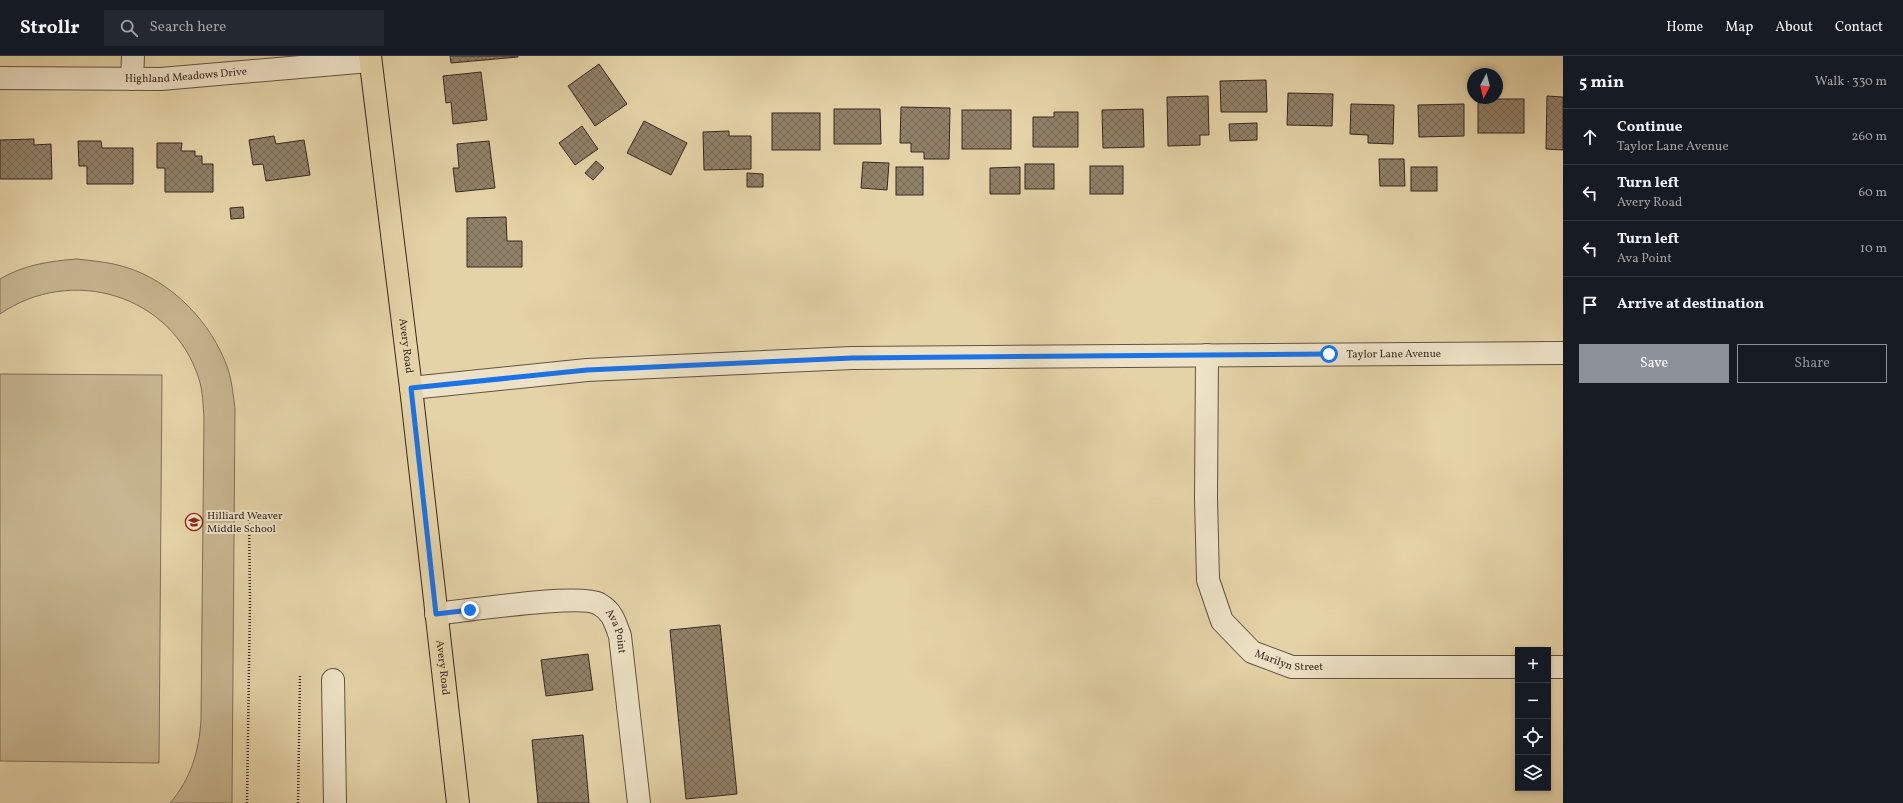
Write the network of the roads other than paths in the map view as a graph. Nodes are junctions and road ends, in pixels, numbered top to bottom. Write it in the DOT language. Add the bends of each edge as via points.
graph roads {
  1 [pos="133,56"];
  2 [pos="370,59"];
  3 [pos="0,78"];
  4 [pos="132,79"];
  5 [pos="1563,353"];
  6 [pos="1207,356"];
  7 [pos="411,388"];
  8 [pos="436,614"];
  9 [pos="1515,667"];
  10 [pos="1551,667"];
  11 [pos="1563,667"];
  12 [pos="333,680"];
  13 [pos="335,803"];
  14 [pos="458,803"];
  15 [pos="638,803"];
  1 -- 4 [label="street"];
  2 -- 4 [label="street, Highland Meadows Drive" via="161,79"];
  2 -- 7 [label="main road, Avery Road"];
  3 -- 4 [label="street, Highland Meadows Drive"];
  5 -- 6 [label="street, Taylor Lane Avenue"];
  6 -- 7 [label="street, Taylor Lane Avenue" via="844,358 587,370"];
  6 -- 9 [label="street, Marilyn Street" via="1208,580 1222,621 1252,652 1292,667"];
  7 -- 8 [label="main road, Avery Road"];
  8 -- 14 [label="main road, Avery Road"];
  8 -- 15 [label="street, Ava Point" via="573,599 598,603 613,615 620,636"];
  10 -- 11 [label="street"];
  12 -- 13 [label="street"];
}
